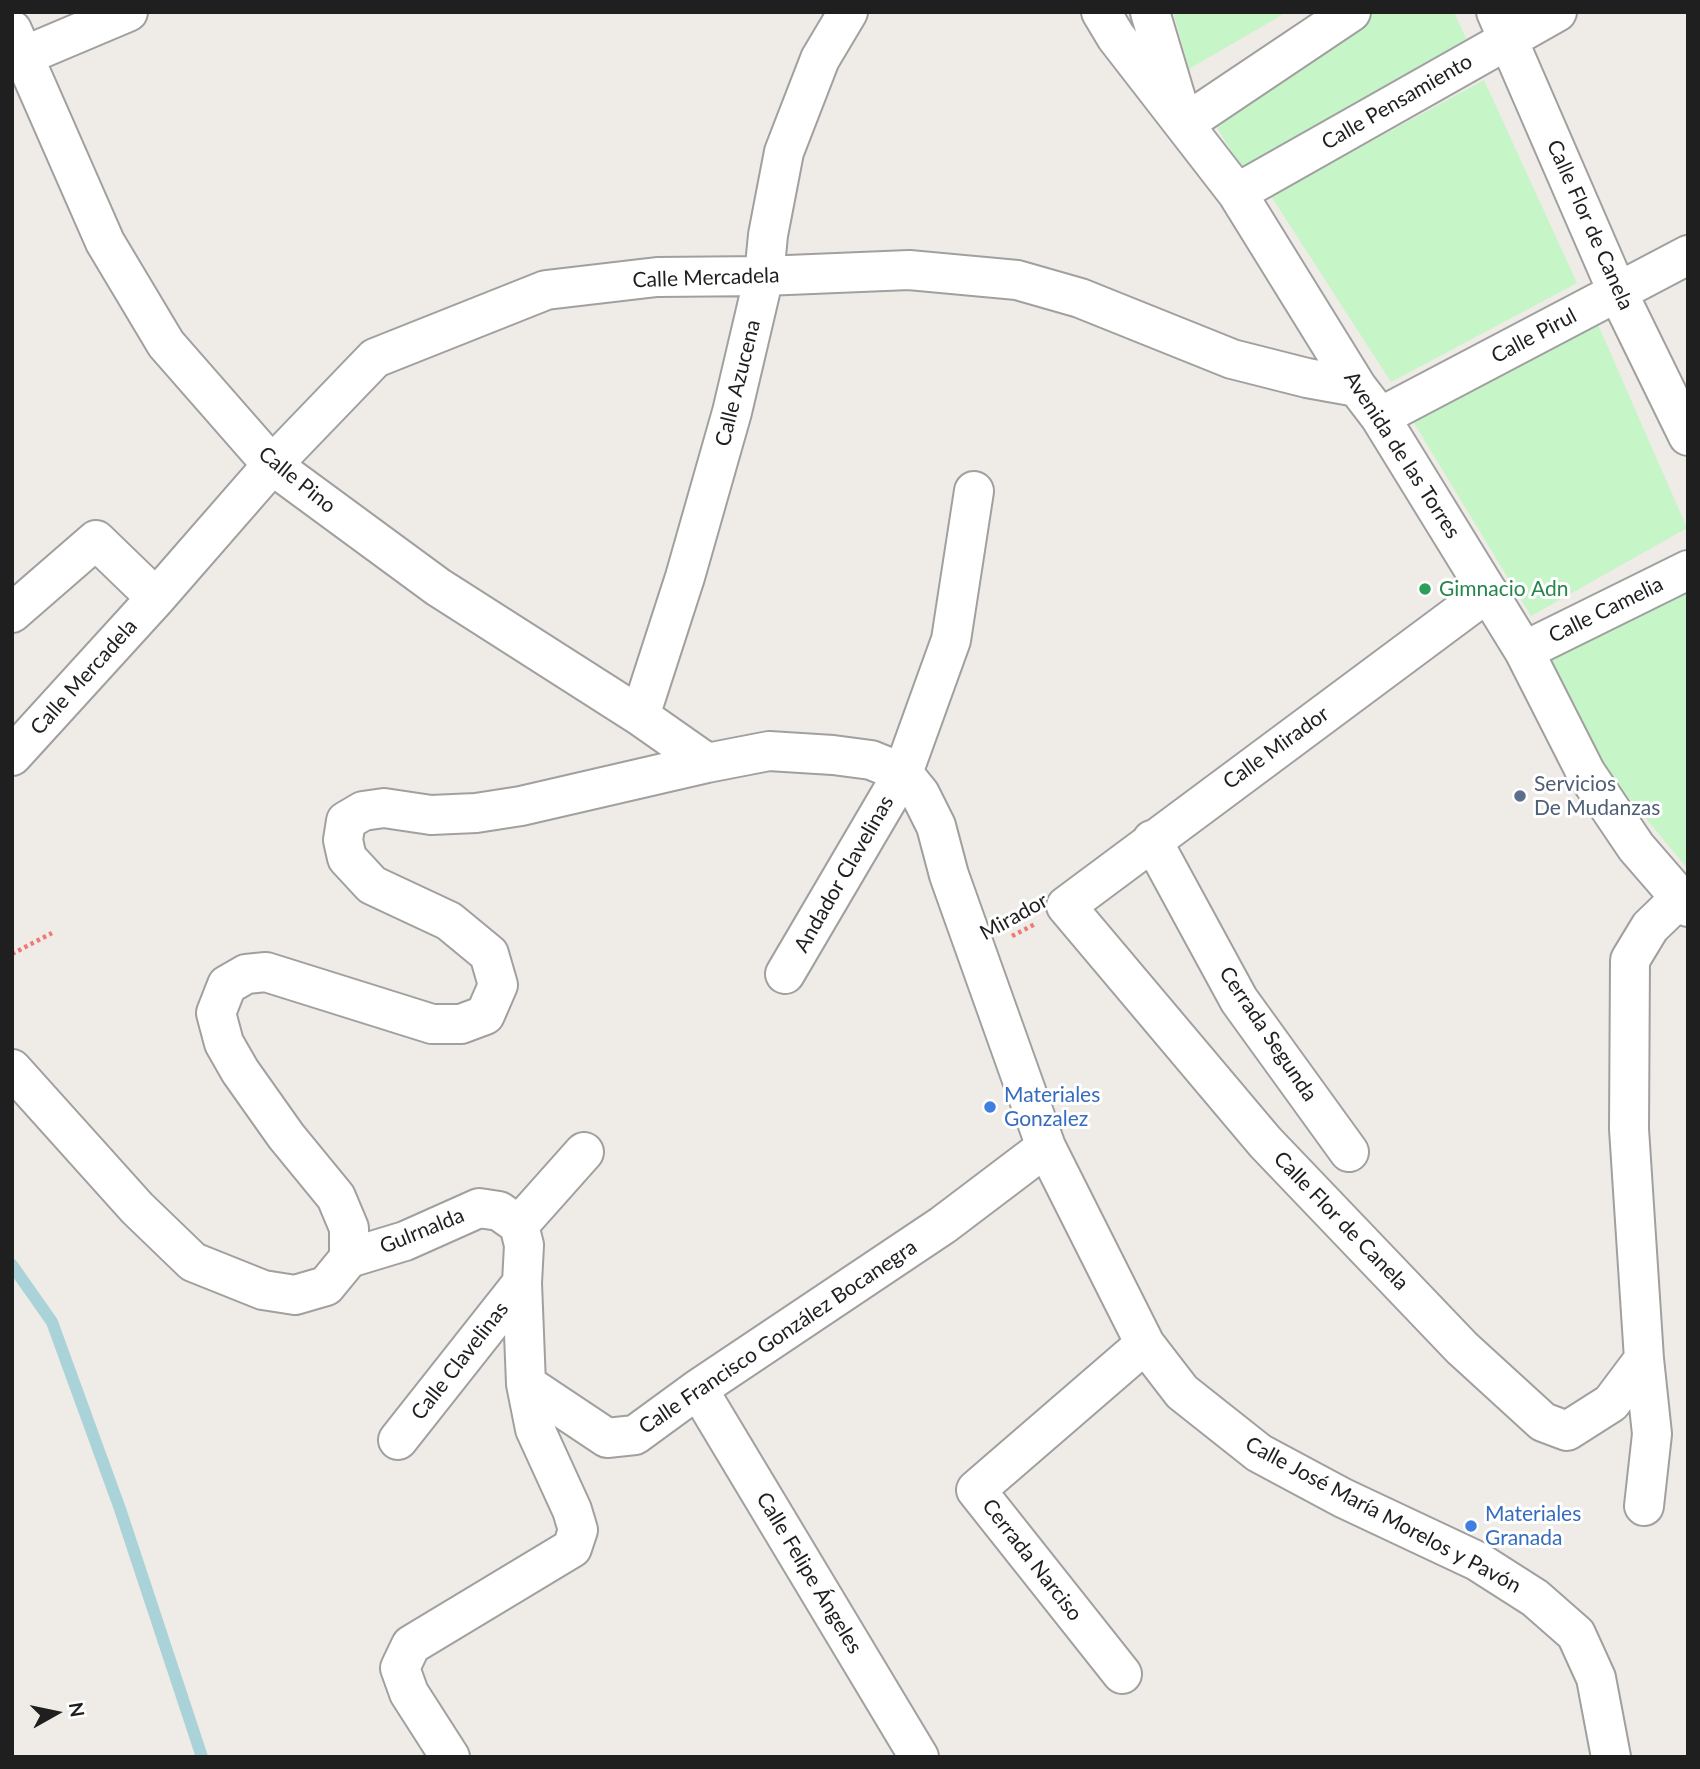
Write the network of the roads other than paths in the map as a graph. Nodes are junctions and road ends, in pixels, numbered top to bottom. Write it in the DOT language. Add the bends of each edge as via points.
graph roads {
  1 [pos="128,12"];
  2 [pos="848,12"];
  3 [pos="1101,12"];
  4 [pos="1150,12"];
  5 [pos="1351,12"];
  6 [pos="1557,12"];
  7 [pos="1502,25"];
  8 [pos="16,49"];
  9 [pos="1184,124"];
  10 [pos="1237,192"];
  11 [pos="1688,255"];
  12 [pos="764,276"];
  13 [pos="1618,291"];
  14 [pos="1357,387"];
  15 [pos="1380,417"];
  16 [pos="1688,436"];
  17 [pos="272,465"];
  18 [pos="974,491"];
  19 [pos="1688,570"];
  20 [pos="1488,592"];
  21 [pos="18,595"];
  22 [pos="156,598"];
  23 [pos="1524,651"];
  24 [pos="640,716"];
  25 [pos="12,756"];
  26 [pos="707,763"];
  27 [pos="903,773"];
  28 [pos="1152,840"];
  29 [pos="1685,900"];
  30 [pos="1066,906"];
  31 [pos="785,974"];
  32 [pos="12,1069"];
  33 [pos="1046,1147"];
  34 [pos="1349,1152"];
  35 [pos="584,1153"];
  36 [pos="519,1225"];
  37 [pos="349,1258"];
  38 [pos="522,1283"];
  39 [pos="1145,1344"];
  40 [pos="1644,1359"];
  41 [pos="526,1384"];
  42 [pos="698,1389"];
  43 [pos="398,1440"];
  44 [pos="1644,1506"];
  45 [pos="1122,1674"];
  46 [pos="450,1757"];
  47 [pos="919,1757"];
  48 [pos="1611,1757"];
  1 -- 8 [label="street"];
  2 -- 12 [label="street, Calle Azucena" via="820,59 784,152"];
  3 -- 9 [label="street, Avenida de las Torres"];
  4 -- 9 [label="street"];
  5 -- 9 [label="street"];
  6 -- 7 [label="street, Calle Pensamiento"];
  7 -- 10 [label="street, Calle Pensamiento"];
  7 -- 13 [label="street, Calle Flor de Canela"];
  8 -- 17 [label="street, Calle Pino" via="105,242 166,344"];
  9 -- 10 [label="street, Avenida de las Torres"];
  10 -- 14 [label="street, Avenida de las Torres"];
  11 -- 13 [label="street, Calle Pirul"];
  12 -- 14 [label="street, Calle Mercadela" via="909,270 1017,280 1080,298 1232,359"];
  12 -- 17 [label="street, Calle Mercadela" via="657,277 546,290 376,358"];
  12 -- 24 [label="street, Calle Azucena" via="693,551"];
  13 -- 15 [label="street, Calle Pirul"];
  13 -- 16 [label="street, Calle Flor de Canela"];
  14 -- 15 [label="street, Avenida de las Torres"];
  15 -- 20 [label="street, Avenida de las Torres"];
  17 -- 22 [label="street, Calle Mercadela"];
  17 -- 24 [label="street, Calle Pino" via="438,587"];
  18 -- 27 [label="street, Andador Clavelinas" via="951,640"];
  19 -- 23 [label="street, Calle Camelia"];
  20 -- 23 [label="street, Avenida de las Torres"];
  20 -- 28 [label="street, Calle Mirador"];
  21 -- 22 [label="street" via="96,540"];
  22 -- 25 [label="street, Calle Mercadela"];
  23 -- 29 [label="street, Avenida de las Torres" via="1586,773 1636,847"];
  24 -- 26 [label="street, Calle Pino"];
  26 -- 27 [label="street" via="769,751 871,760"];
  26 -- 37 [label="street" via="510,808 431,815 384,808 363,811 346,821 343,840 347,858 372,885 449,921 489,954 498,985 485,1016 461,1024 432,1024 266,972 246,974 227,985 216,1013 224,1043 278,1125 336,1197 349,1228"];
  27 -- 31 [label="street, Andador Clavelinas"];
  27 -- 33 [label="street, Calle José María Morelos y Pavón" via="936,826 949,875"];
  28 -- 30 [label="street, Calle Mirador"];
  28 -- 34 [label="street, Cerrada Segunda" via="1239,1000"];
  29 -- 40 [label="street" via="1650,927 1630,960 1629,1129"];
  30 -- 40 [label="street, Calle Flor de Canela" via="1265,1142 1462,1348 1543,1422 1567,1431 1611,1403"];
  32 -- 37 [label="street" via="137,1208 193,1262 263,1290 295,1295 326,1286"];
  33 -- 39 [label="street, Calle José María Morelos y Pavón"];
  33 -- 42 [label="street, Calle Francisco González Bocanegra" via="943,1225"];
  35 -- 36 [label="street"];
  36 -- 37 [label="street, Gulrnalda" via="499,1211 479,1208 405,1241"];
  36 -- 38 [label="street" via="524,1245"];
  38 -- 41 [label="street"];
  38 -- 43 [label="street, Calle Clavelinas"];
  39 -- 45 [label="street, Cerrada Narciso" via="976,1490"];
  39 -- 48 [label="street, Calle José María Morelos y Pavón" via="1182,1392 1259,1453 1477,1561 1535,1598 1576,1634 1596,1678"];
  40 -- 44 [label="street" via="1653,1434"];
  41 -- 42 [label="street, Calle Francisco González Bocanegra" via="607,1438 635,1435"];
  41 -- 46 [label="street" via="536,1429 578,1530 572,1548 411,1645 400,1668 409,1692"];
  42 -- 47 [label="street, Calle Felipe Ángeles"];
}
